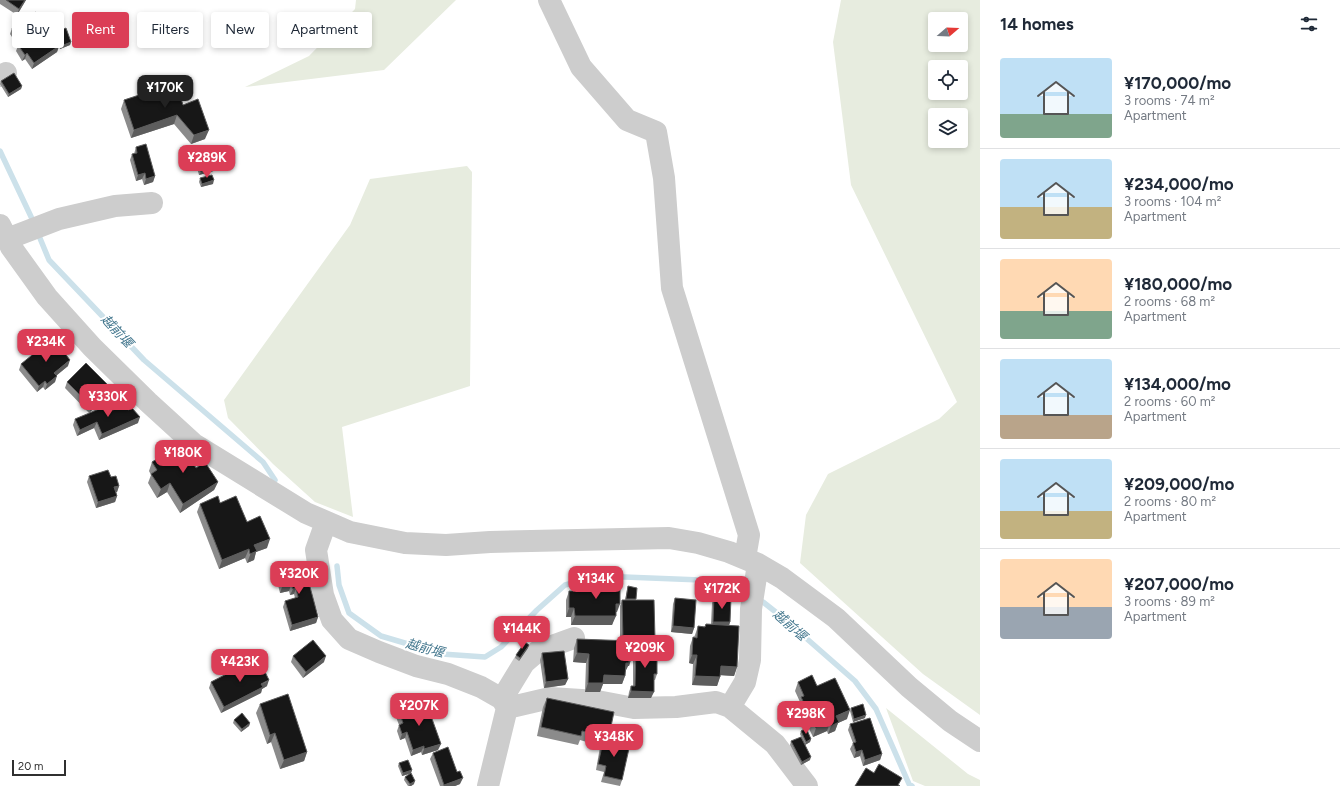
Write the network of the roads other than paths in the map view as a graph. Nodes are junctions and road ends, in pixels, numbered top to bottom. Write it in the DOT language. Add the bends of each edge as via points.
graph roads {
  1 [pos="549,0"];
  2 [pos="152,203"];
  3 [pos="10,232"];
  4 [pos="326,522"];
  5 [pos="751,561"];
  6 [pos="574,638"];
  7 [pos="504,703"];
  8 [pos="730,707"];
  9 [pos="980,741"];
  10 [pos="488,786"];
  11 [pos="806,786"];
  1 -- 5 [label="street" via="581,68 627,120 656,132 664,178 672,288 749,535"];
  2 -- 3 [label="street" via="115,206"];
  3 -- 4 [label="street" via="11,247 47,297 92,347 148,402 194,444 306,513"];
  4 -- 5 [label="street" via="350,532 404,543 446,545 669,538 698,543"];
  4 -- 7 [label="street" via="316,550 322,595 332,620 349,639 409,663 481,687"];
  5 -- 8 [label="street" via="755,586 751,609 750,660 746,682"];
  5 -- 9 [label="street" via="810,597 909,687 950,721"];
  6 -- 7 [label="street" via="538,651 524,663"];
  7 -- 8 [label="street" via="550,698 597,701 634,708 676,707 716,702"];
  7 -- 10 [label="street"];
  8 -- 11 [label="street" via="775,744"];
}
